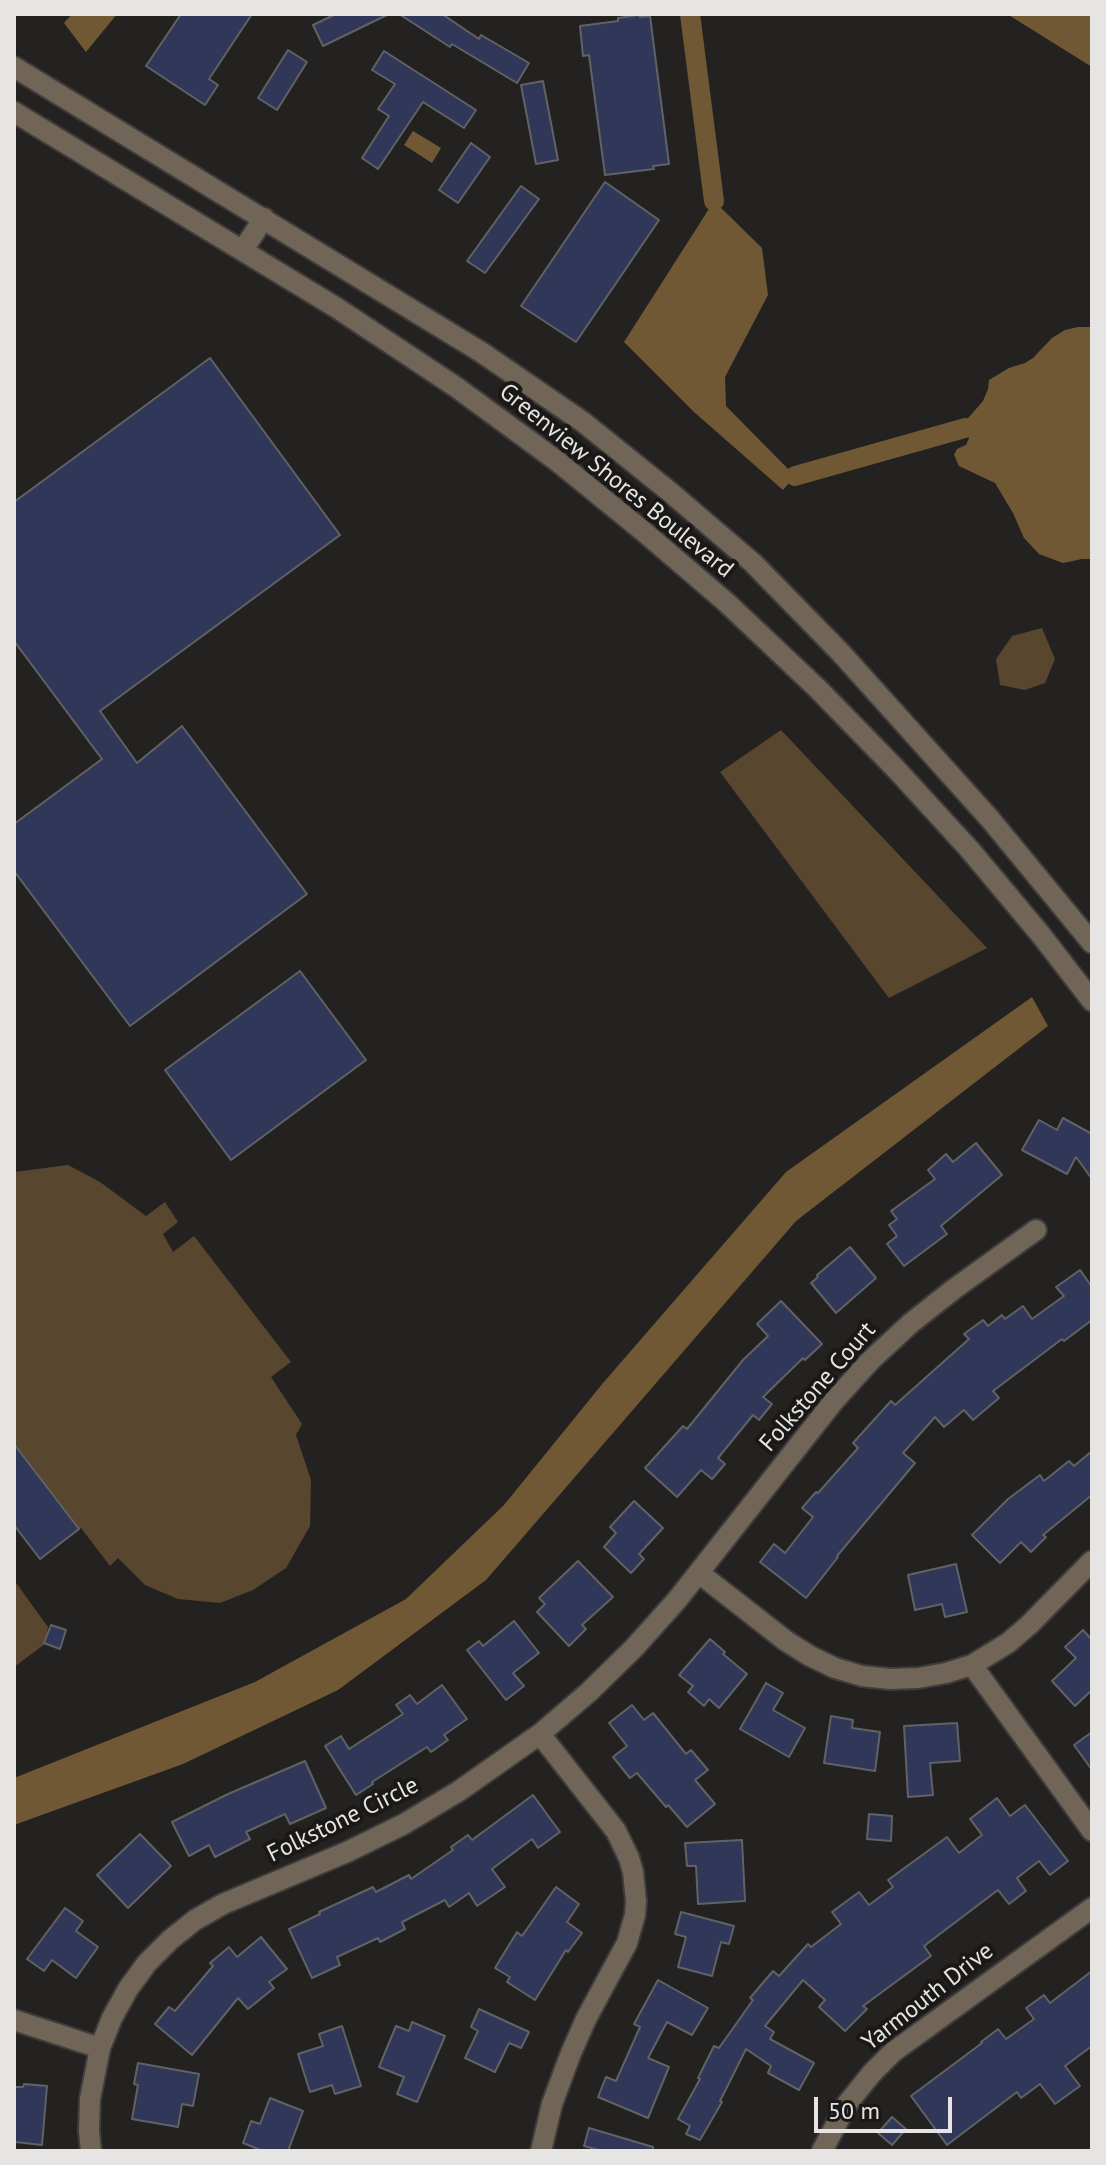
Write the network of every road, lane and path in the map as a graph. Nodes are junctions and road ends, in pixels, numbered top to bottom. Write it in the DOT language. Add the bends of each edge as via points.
graph roads {
  1 [pos="14,67"];
  2 [pos="14,112"];
  3 [pos="264,218"];
  4 [pos="243,250"];
  5 [pos="1092,943"];
  6 [pos="1092,1001"];
  7 [pos="1036,1230"];
  8 [pos="1092,1561"];
  9 [pos="699,1573"];
  10 [pos="972,1665"];
  11 [pos="540,1734"];
  12 [pos="1092,1831"];
  13 [pos="1092,1908"];
  14 [pos="14,2020"];
  15 [pos="100,2048"];
  16 [pos="91,2151"];
  17 [pos="541,2151"];
  18 [pos="822,2151"];
  1 -- 3 [label="street, Greenview Shores Boulevard"];
  2 -- 4 [label="street, Greenview Shores Boulevard"];
  3 -- 4 [label="street"];
  3 -- 5 [label="street, Greenview Shores Boulevard" via="481,352 583,422 753,563 990,819"];
  4 -- 6 [label="street, Greenview Shores Boulevard" via="456,387 557,461 727,603 895,768 970,850"];
  7 -- 9 [label="street, Folkstone Court" via="954,1289 870,1361"];
  8 -- 10 [label="street" via="1019,1634"];
  9 -- 10 [label="street" via="786,1641 835,1668 890,1679 932,1676"];
  9 -- 11 [label="street, Folkstone Circle" via="634,1648"];
  10 -- 12 [label="street"];
  11 -- 15 [label="street, Folkstone Circle" via="404,1824 195,1920 147,1963 128,1989"];
  11 -- 17 [label="street" via="616,1831 633,1872 636,1901 627,1943 571,2053"];
  13 -- 18 [label="street, Yarmouth Drive" via="893,2052 847,2104"];
  14 -- 15 [label="street"];
  15 -- 16 [label="street, Folkstone Circle" via="90,2099"];
}
